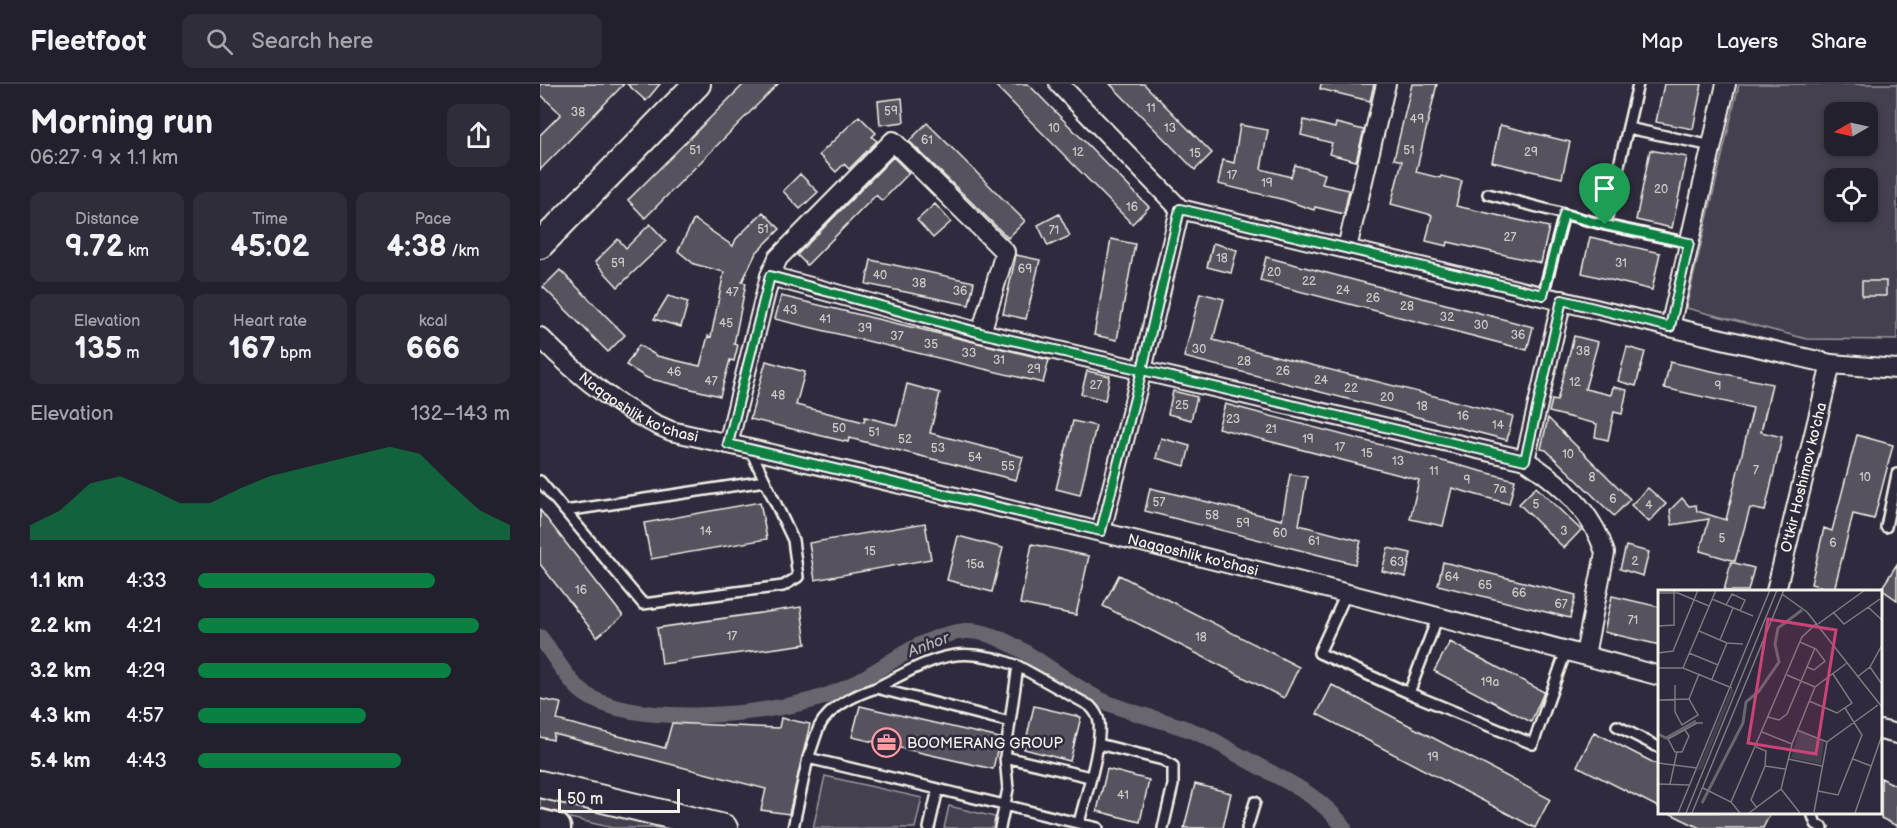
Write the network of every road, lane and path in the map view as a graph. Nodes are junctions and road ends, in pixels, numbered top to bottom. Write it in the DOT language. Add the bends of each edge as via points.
graph roads {
  1 [pos="697,84"];
  2 [pos="1059,84"];
  3 [pos="1386,84"];
  4 [pos="1638,84"];
  5 [pos="1726,84"];
  6 [pos="1628,128"];
  7 [pos="1712,146"];
  8 [pos="1488,194"];
  9 [pos="1180,209"];
  10 [pos="1564,214"];
  11 [pos="1605,225"];
  12 [pos="1689,243"];
  13 [pos="540,245"];
  14 [pos="1347,248"];
  15 [pos="770,276"];
  16 [pos="1543,295"];
  17 [pos="1562,300"];
  18 [pos="1670,327"];
  19 [pos="981,333"];
  20 [pos="540,337"];
  21 [pos="1831,364"];
  22 [pos="1897,369"];
  23 [pos="1142,370"];
  24 [pos="728,444"];
  25 [pos="750,449"];
  26 [pos="1525,460"];
  27 [pos="1897,474"];
  28 [pos="765,481"];
  29 [pos="540,482"];
  30 [pos="565,511"];
  31 [pos="1886,527"];
  32 [pos="1101,531"];
  33 [pos="1776,590"];
  34 [pos="1347,592"];
  35 [pos="1438,616"];
  36 [pos="1566,651"];
  37 [pos="1585,656"];
  38 [pos="1018,666"];
  39 [pos="1658,675"];
  40 [pos="876,688"];
  41 [pos="1409,693"];
  42 [pos="1010,722"];
  43 [pos="1617,726"];
  44 [pos="1882,730"];
  45 [pos="1897,734"];
  46 [pos="1098,744"];
  47 [pos="1658,747"];
  48 [pos="1005,757"];
  49 [pos="808,758"];
  50 [pos="1090,777"];
  51 [pos="540,784"];
  52 [pos="938,789"];
  53 [pos="1255,802"];
  54 [pos="1004,806"];
  55 [pos="1814,813"];
  56 [pos="1079,823"];
  57 [pos="540,824"];
  58 [pos="556,828"];
  59 [pos="724,828"];
  60 [pos="793,828"];
  61 [pos="929,828"];
  62 [pos="999,828"];
  63 [pos="1098,828"];
  64 [pos="1163,828"];
  65 [pos="1247,828"];
  66 [pos="1822,828"];
  1 -- 13 [label="street"];
  2 -- 9 [label="street"];
  3 -- 14 [label="street"];
  4 -- 6 [label="lane"];
  5 -- 7 [label="street"];
  6 -- 7 [label="lane"];
  6 -- 11 [label="lane"];
  7 -- 12 [label="street"];
  8 -- 10 [label="lane"];
  9 -- 14 [label="street"];
  9 -- 23 [label="street"];
  10 -- 11 [label="lane"];
  10 -- 16 [label="lane"];
  11 -- 12 [label="lane"];
  12 -- 18 [label="street"];
  14 -- 16 [label="street"];
  15 -- 19 [label="street"];
  15 -- 19 [label="street" via="778,258 893,141 1005,252"];
  15 -- 24 [label="street"];
  16 -- 17 [label="street"];
  17 -- 18 [label="street"];
  17 -- 26 [label="street"];
  18 -- 21 [label="street"];
  19 -- 23 [label="street"];
  20 -- 24 [label="street, Naqqoshlik ko'chasi" via="596,387 646,421"];
  21 -- 22 [label="street"];
  21 -- 33 [label="street, O'tkir Hoshimov ko'cha"];
  23 -- 26 [label="street"];
  23 -- 32 [label="street"];
  24 -- 25 [label="street, Naqqoshlik ko'chasi"];
  25 -- 28 [label="lane"];
  25 -- 32 [label="street, Naqqoshlik ko'chasi"];
  26 -- 37 [label="street" via="1563,488 1601,539 1605,553"];
  27 -- 31 [label="lane"];
  28 -- 30 [label="lane"];
  28 -- 30 [label="lane" via="793,540 798,577 783,586 643,604"];
  29 -- 30 [label="lane"];
  32 -- 34 [label="street, Naqqoshlik ko'chasi"];
  34 -- 35 [label="street, Naqqoshlik ko'chasi"];
  34 -- 41 [label="lane" via="1319,653"];
  35 -- 36 [label="street, Naqqoshlik ko'chasi"];
  35 -- 41 [label="lane"];
  36 -- 37 [label="street, Naqqoshlik ko'chasi"];
  36 -- 41 [label="lane" via="1533,744"];
  37 -- 39 [label="street, Naqqoshlik ko'chasi"];
  38 -- 40 [label="lane" via="978,654 957,654 930,661"];
  38 -- 42 [label="lane"];
  38 -- 46 [label="lane" via="1090,706 1097,714"];
  40 -- 42 [label="lane"];
  40 -- 49 [label="lane" via="856,694 820,724"];
  42 -- 48 [label="lane"];
  43 -- 47 [label="lane"];
  44 -- 45 [label="street"];
  46 -- 50 [label="lane"];
  46 -- 64 [label="lane" via="1173,766 1173,785"];
  48 -- 50 [label="lane"];
  48 -- 54 [label="lane" via="1008,789"];
  49 -- 52 [label="lane"];
  49 -- 60 [label="lane"];
  50 -- 56 [label="lane"];
  51 -- 59 [label="street"];
  52 -- 54 [label="lane"];
  52 -- 61 [label="lane"];
  53 -- 65 [label="lane"];
  54 -- 56 [label="lane"];
  54 -- 62 [label="lane"];
  55 -- 66 [label="lane" via="1816,824"];
  56 -- 63 [label="lane"];
  57 -- 58 [label="main road"];
}
